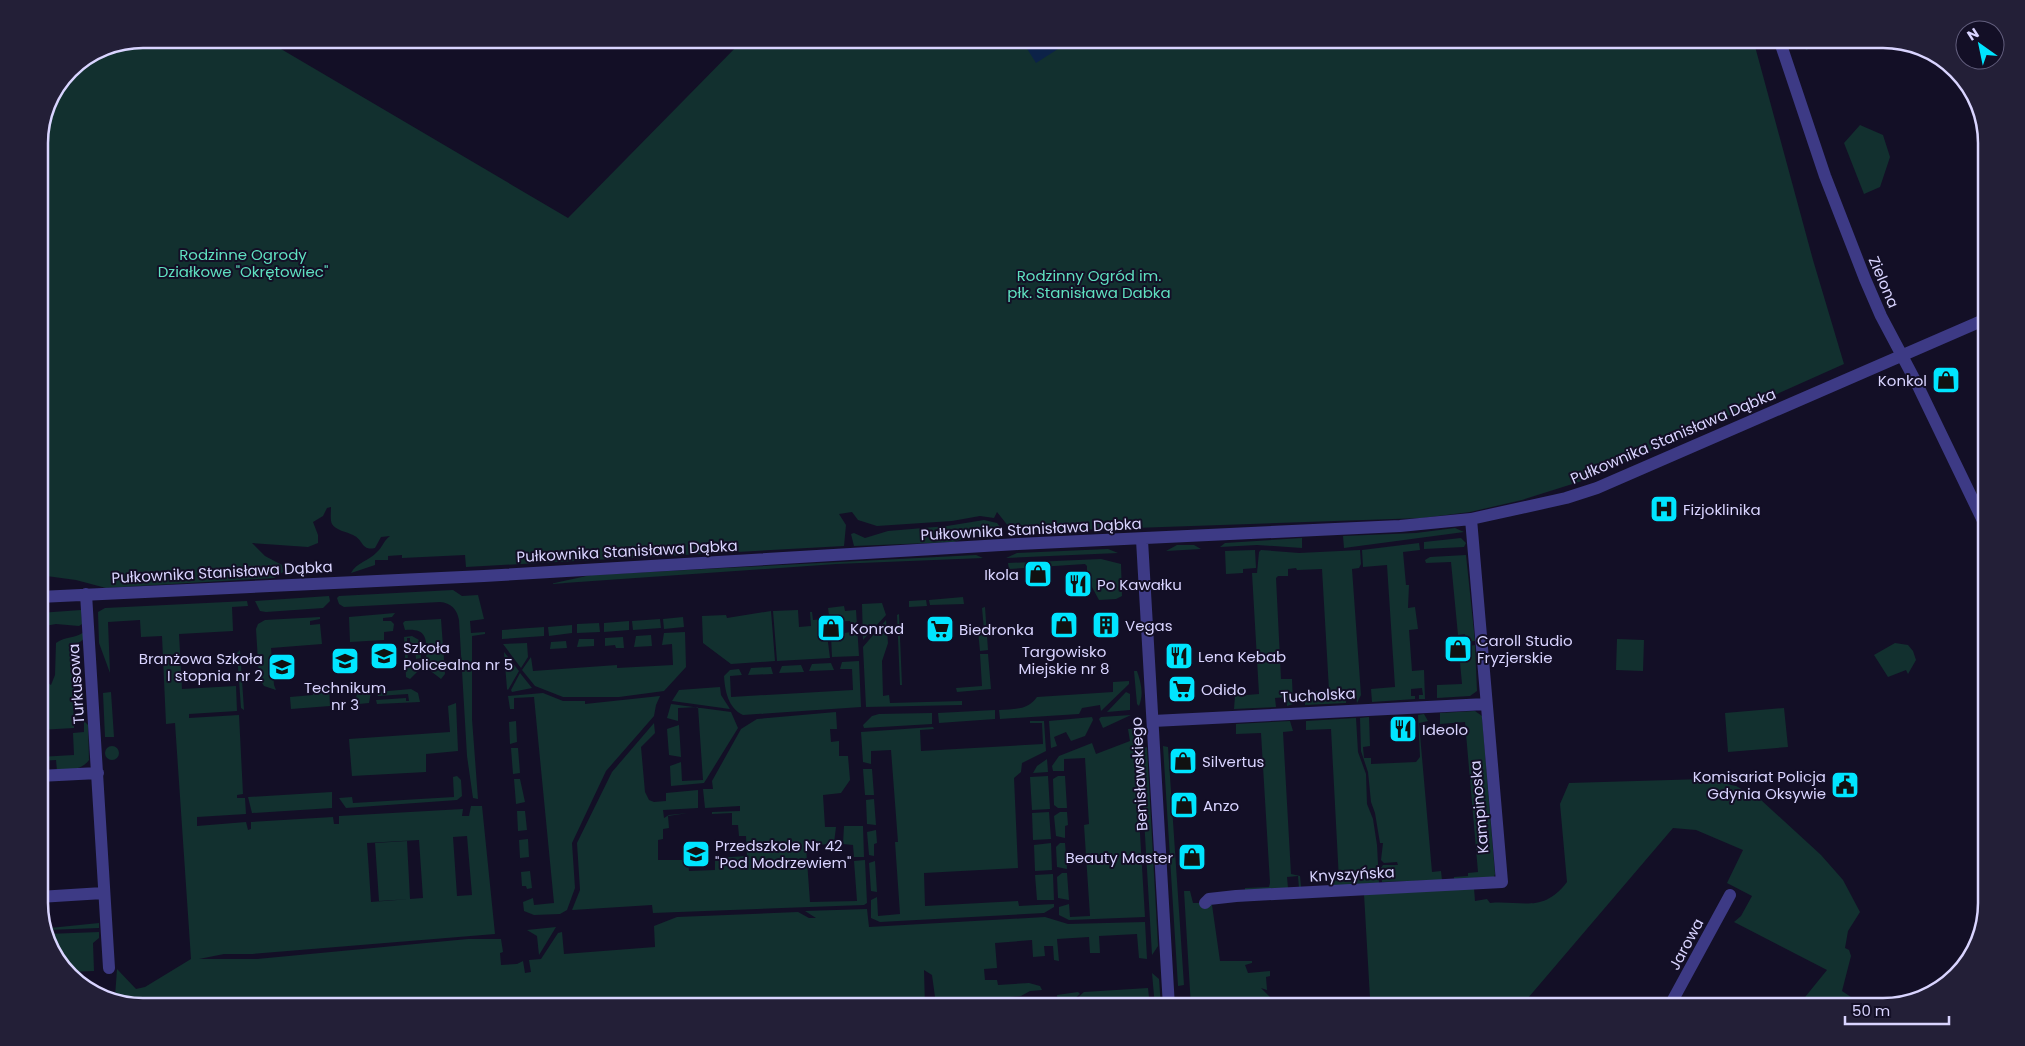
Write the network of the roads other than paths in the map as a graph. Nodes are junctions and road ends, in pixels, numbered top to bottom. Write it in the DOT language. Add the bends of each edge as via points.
graph roads {
  1 [pos="1782,48"];
  2 [pos="1977,323"];
  3 [pos="1902,356"];
  4 [pos="1977,510"];
  5 [pos="1471,519"];
  6 [pos="1142,540"];
  7 [pos="86,594"];
  8 [pos="48,596"];
  9 [pos="1486,704"];
  10 [pos="1153,721"];
  11 [pos="98,773"];
  12 [pos="48,776"];
  13 [pos="1502,882"];
  14 [pos="103,893"];
  15 [pos="1730,895"];
  16 [pos="48,896"];
  17 [pos="1205,903"];
  18 [pos="109,968"];
  19 [pos="1169,998"];
  20 [pos="1674,998"];
  1 -- 3 [label="street, Zielona" via="1854,251"];
  2 -- 3 [label="street, Pułkownika Stanisława Dąbka"];
  3 -- 4 [label="street, Zielona"];
  3 -- 5 [label="street, Pułkownika Stanisława Dąbka" via="1597,488"];
  5 -- 6 [label="street, Pułkownika Stanisława Dąbka" via="1324,531"];
  5 -- 9 [label="street, Kampinoska"];
  6 -- 7 [label="street, Pułkownika Stanisława Dąbka"];
  6 -- 10 [label="street, Benisławskiego"];
  7 -- 8 [label="street, Pułkownika Stanisława Dąbka"];
  7 -- 11 [label="street, Turkusowa"];
  9 -- 10 [label="street, Tucholska"];
  9 -- 13 [label="street, Kampinoska"];
  10 -- 19 [label="street, Benisławskiego"];
  11 -- 12 [label="street"];
  11 -- 14 [label="street, Turkusowa"];
  13 -- 17 [label="street, Knyszyńska" via="1236,896 1209,899"];
  14 -- 16 [label="street"];
  14 -- 18 [label="street, Turkusowa"];
  15 -- 20 [label="street, Jarowa"];
}
